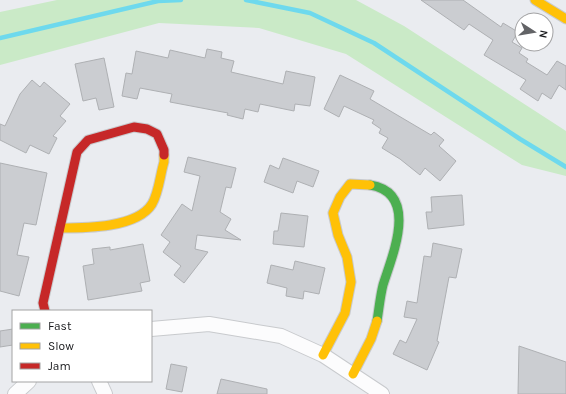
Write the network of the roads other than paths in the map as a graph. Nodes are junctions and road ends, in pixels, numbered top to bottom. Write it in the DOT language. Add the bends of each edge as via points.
graph roads {
  1 [pos="534,0"];
  2 [pos="566,19"];
  3 [pos="60,228"];
  4 [pos="45,310"];
  5 [pos="152,329"];
  6 [pos="323,355"];
  7 [pos="353,374"];
  8 [pos="28,382"];
  9 [pos="99,382"];
  10 [pos="15,394"];
  11 [pos="104,394"];
  12 [pos="382,394"];
  1 -- 2 [label="street"];
  3 -- 3 [label="street" via="93,228 138,217 146,212 153,202 164,162 164,150 157,134 134,127 88,140 76,152"];
  3 -- 4 [label="street" via="43,304"];
  5 -- 6 [label="street" via="209,324 281,336"];
  6 -- 7 [label="street"];
  6 -- 7 [label="street" via="345,313 351,282 333,214 340,196 350,184 364,182 378,185 393,197 399,214 398,238 382,291 375,328"];
  7 -- 12 [label="street"];
  8 -- 10 [label="street"];
  9 -- 11 [label="street"];
}
